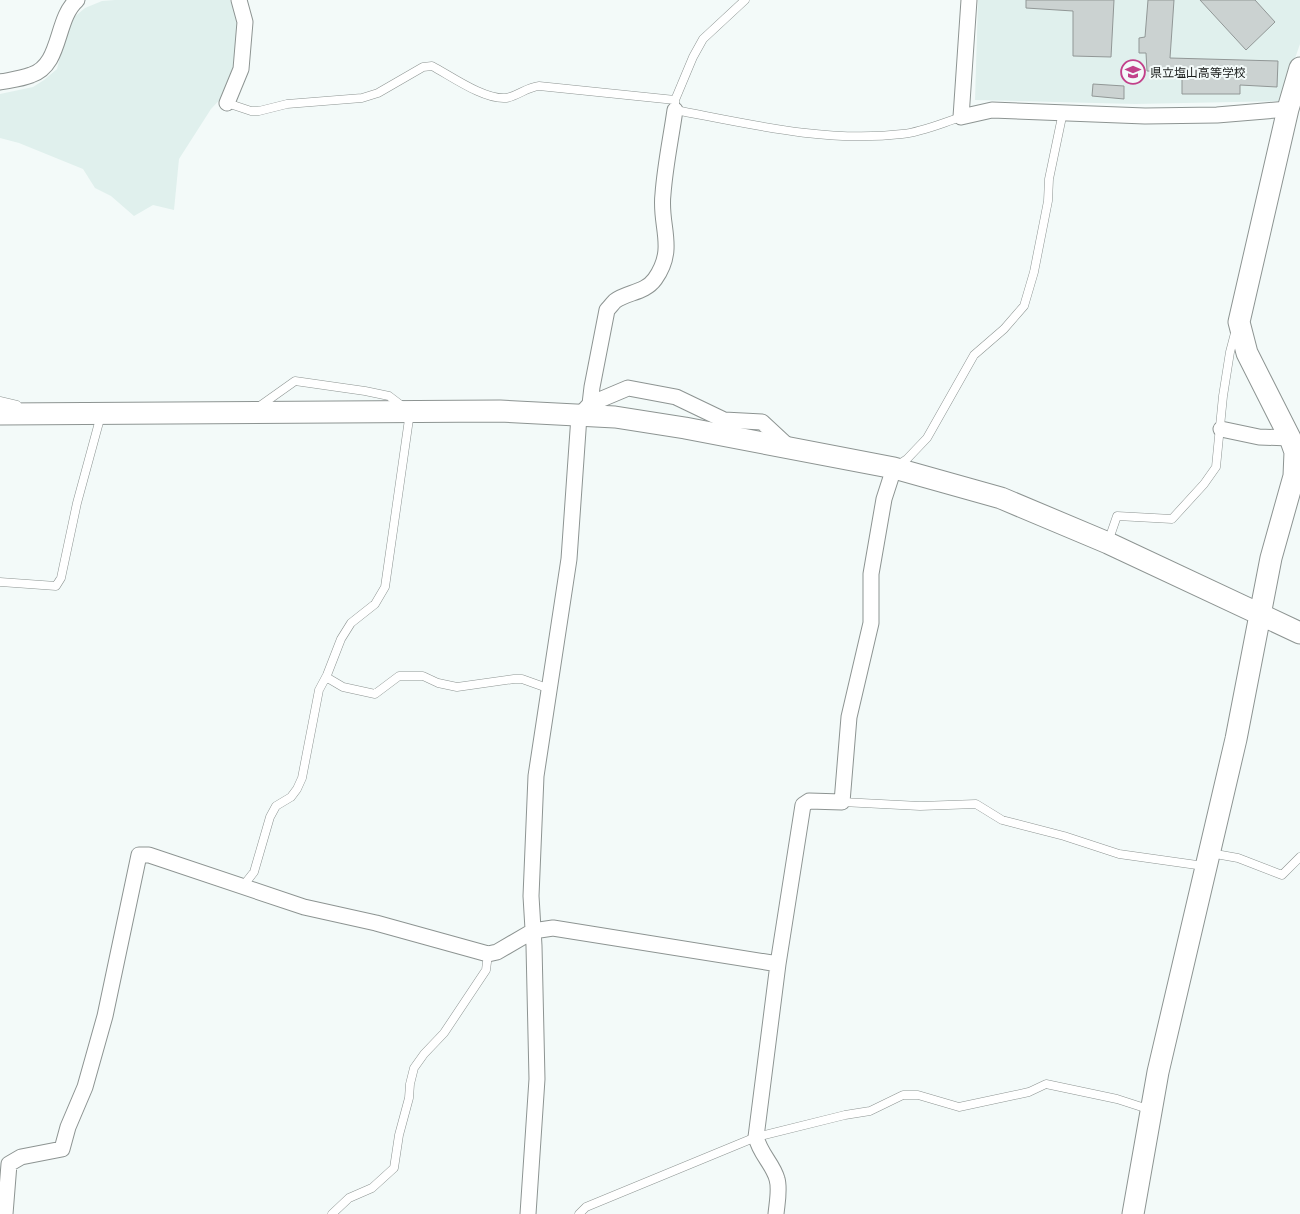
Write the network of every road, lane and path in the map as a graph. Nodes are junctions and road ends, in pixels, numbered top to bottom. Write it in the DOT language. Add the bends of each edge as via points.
graph roads {
  1 [pos="77,0"];
  2 [pos="239,0"];
  3 [pos="745,0"];
  4 [pos="969,0"];
  5 [pos="1300,68"];
  6 [pos="0,82"];
  7 [pos="226,103"];
  8 [pos="675,105"];
  9 [pos="1288,109"];
  10 [pos="1063,112"];
  11 [pos="961,117"];
  12 [pos="1239,322"];
  13 [pos="0,401"];
  14 [pos="584,410"];
  15 [pos="251,412"];
  16 [pos="410,412"];
  17 [pos="46,413"];
  18 [pos="101,413"];
  19 [pos="0,414"];
  20 [pos="1221,429"];
  21 [pos="1295,437"];
  22 [pos="791,449"];
  23 [pos="894,468"];
  24 [pos="1108,543"];
  25 [pos="0,582"];
  26 [pos="1260,615"];
  27 [pos="1300,633"];
  28 [pos="326,677"];
  29 [pos="550,689"];
  30 [pos="842,802"];
  31 [pos="1300,857"];
  32 [pos="1208,860"];
  33 [pos="243,886"];
  34 [pos="533,931"];
  35 [pos="488,954"];
  36 [pos="778,964"];
  37 [pos="1151,1110"];
  38 [pos="756,1137"];
  39 [pos="5,1163"];
  40 [pos="5,1214"];
  41 [pos="332,1214"];
  42 [pos="528,1214"];
  43 [pos="580,1214"];
  44 [pos="776,1214"];
  45 [pos="1133,1214"];
  1 -- 6 [label="street" via="65,18 51,57 41,69 32,75"];
  2 -- 7 [label="street" via="245,22 241,69"];
  3 -- 8 [label="lane" via="703,39"];
  4 -- 11 [label="street"];
  5 -- 9 [label="street"];
  7 -- 8 [label="lane" via="259,111 287,104 362,98 378,93 423,66 432,66 488,96 507,98 539,86"];
  8 -- 11 [label="lane" via="769,128 818,134 904,134"];
  8 -- 14 [label="street" via="662,196 667,253 651,284 614,302 607,310 592,387"];
  9 -- 10 [label="street" via="1217,115 1145,116"];
  9 -- 12 [label="street"];
  10 -- 11 [label="street" via="992,110"];
  10 -- 23 [label="lane" via="1034,272 1024,306 974,355 927,438"];
  12 -- 20 [label="lane" via="1230,352"];
  12 -- 21 [label="street" via="1247,353"];
  13 -- 17 [label="lane"];
  14 -- 16 [label="street"];
  14 -- 22 [label="street"];
  14 -- 22 [label="street" via="628,388 676,397 724,420 762,422"];
  14 -- 29 [label="street" via="570,559"];
  15 -- 16 [label="street"];
  15 -- 16 [label="lane" via="296,381 389,396"];
  15 -- 18 [label="street"];
  16 -- 28 [label="lane" via="385,587 375,604 351,623"];
  17 -- 18 [label="street"];
  17 -- 19 [label="street"];
  18 -- 25 [label="lane" via="56,586"];
  20 -- 21 [label="street" via="1259,437"];
  20 -- 24 [label="lane" via="1216,467 1172,520 1117,516"];
  21 -- 26 [label="street" via="1294,476 1271,558"];
  22 -- 23 [label="street"];
  23 -- 24 [label="street" via="1002,498"];
  23 -- 30 [label="street" via="884,499 871,574 871,623 849,717"];
  24 -- 26 [label="street"];
  26 -- 27 [label="street"];
  26 -- 32 [label="street"];
  28 -- 29 [label="lane" via="343,687 375,694 399,676 423,676 457,687 514,678"];
  28 -- 33 [label="lane" via="319,690 302,778 291,797 276,806 270,816 254,872"];
  29 -- 34 [label="street" via="536,776 531,896"];
  30 -- 32 [label="lane" via="920,806 976,804 1002,820 1119,854"];
  30 -- 36 [label="street" via="809,801 803,805"];
  31 -- 32 [label="lane" via="1282,875 1238,858"];
  32 -- 37 [label="street"];
  33 -- 35 [label="street" via="304,907"];
  33 -- 39 [label="street" via="149,855 139,855 105,1016 85,1087 62,1149"];
  34 -- 35 [label="street"];
  34 -- 36 [label="street" via="553,928"];
  34 -- 42 [label="street" via="537,1079"];
  35 -- 41 [label="lane" via="486,970 444,1033 414,1068 394,1168 372,1188 349,1198"];
  36 -- 38 [label="street"];
  37 -- 38 [label="lane" via="1117,1099 1046,1084 1029,1092 959,1107 918,1095 903,1095 870,1111"];
  37 -- 45 [label="street"];
  38 -- 43 [label="lane" via="586,1207"];
  38 -- 44 [label="street" via="758,1148 777,1177"];
  39 -- 40 [label="street"];
}
